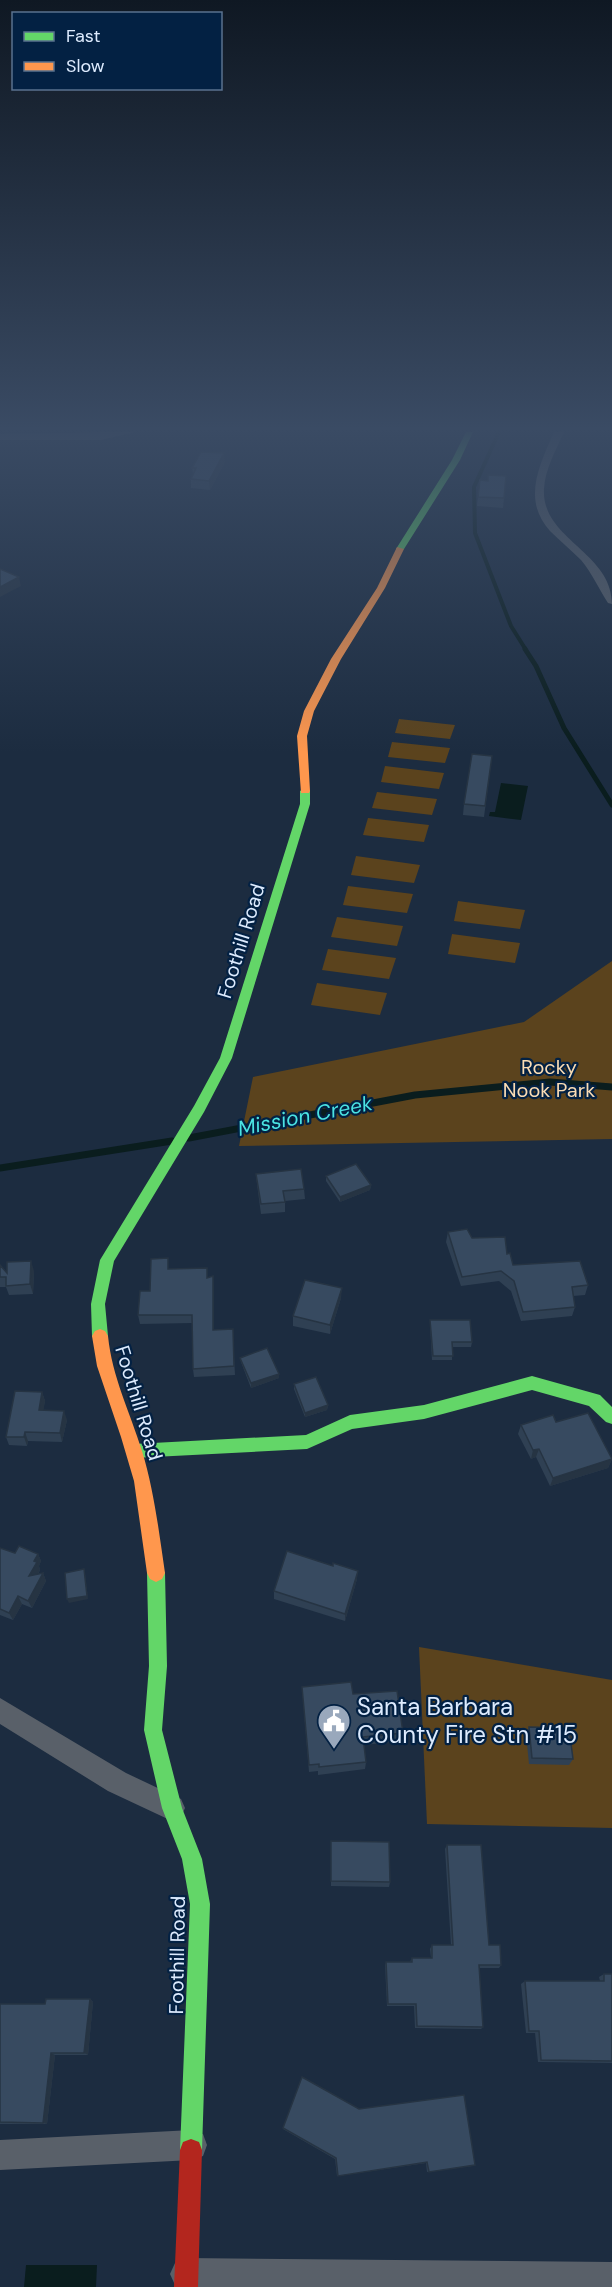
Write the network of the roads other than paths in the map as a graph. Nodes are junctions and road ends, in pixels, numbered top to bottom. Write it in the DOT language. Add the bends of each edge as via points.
graph roads {
  1 [pos="405,539"];
  2 [pos="562,539"];
  3 [pos="612,601"];
  4 [pos="612,1417"];
  5 [pos="134,1451"];
  6 [pos="0,1710"];
  7 [pos="172,1809"];
  8 [pos="192,2145"];
  9 [pos="0,2155"];
  10 [pos="612,2278"];
  11 [pos="186,2280"];
  1 -- 5 [label="main road, Foothill Road" via="309,712 302,743 305,804 226,1058 107,1260 98,1304 100,1342"];
  2 -- 3 [label="street" via="594,569"];
  4 -- 5 [label="main road" via="594,1400 532,1383 424,1412 350,1422 307,1442"];
  5 -- 7 [label="main road, Foothill Road" via="149,1516 158,1586 153,1730"];
  6 -- 7 [label="street" via="117,1782"];
  7 -- 8 [label="main road, Foothill Road" via="192,1859 200,1904"];
  8 -- 9 [label="street"];
  8 -- 11 [label="main road, Foothill Road"];
  10 -- 11 [label="street"];
}
